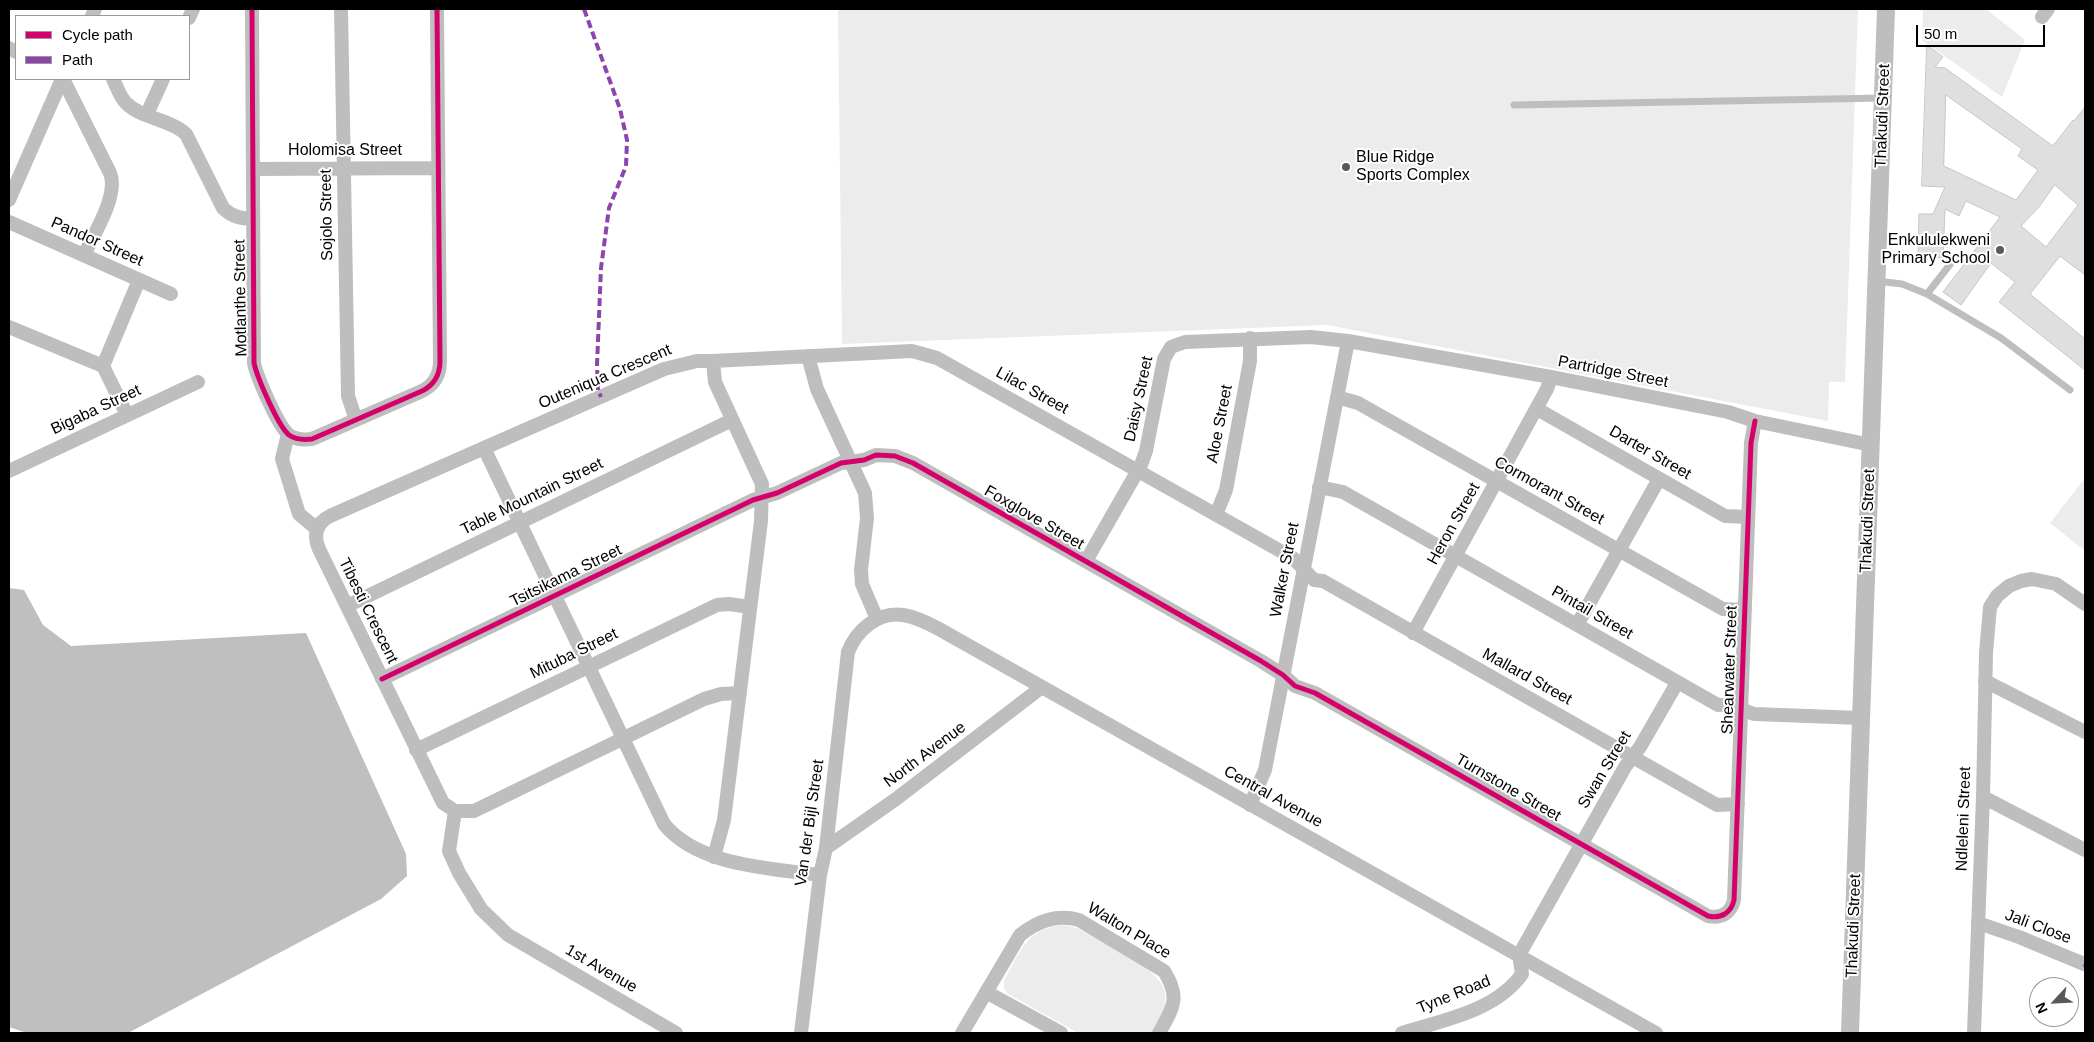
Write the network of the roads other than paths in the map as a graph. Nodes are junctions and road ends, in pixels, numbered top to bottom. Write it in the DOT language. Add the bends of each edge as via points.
graph roads {
  1 [pos="252,9"];
  2 [pos="341,9"];
  3 [pos="436,9"];
  4 [pos="1886,9"];
  5 [pos="63,80"];
  6 [pos="64,80"];
  7 [pos="114,80"];
  8 [pos="163,80"];
  9 [pos="1883,98"];
  10 [pos="1514,105"];
  11 [pos="147,114"];
  12 [pos="344,168"];
  13 [pos="438,168"];
  14 [pos="253,169"];
  15 [pos="9,200"];
  16 [pos="253,219"];
  17 [pos="9,222"];
  18 [pos="84,256"];
  19 [pos="1955,258"];
  20 [pos="139,280"];
  21 [pos="1877,281"];
  22 [pos="172,294"];
  23 [pos="1927,294"];
  24 [pos="9,327"];
  25 [pos="1250,338"];
  26 [pos="1348,341"];
  27 [pos="808,356"];
  28 [pos="712,361"];
  29 [pos="103,366"];
  30 [pos="1551,377"];
  31 [pos="198,382"];
  32 [pos="2070,390"];
  33 [pos="1337,397"];
  34 [pos="1537,409"];
  35 [pos="127,415"];
  36 [pos="356,420"];
  37 [pos="732,420"];
  38 [pos="1756,421"];
  39 [pos="288,434"];
  40 [pos="1871,445"];
  41 [pos="484,448"];
  42 [pos="851,461"];
  43 [pos="9,470"];
  44 [pos="1137,470"];
  45 [pos="1660,479"];
  46 [pos="1497,482"];
  47 [pos="1319,487"];
  48 [pos="761,497"];
  49 [pos="1216,515"];
  50 [pos="1748,516"];
  51 [pos="519,523"];
  52 [pos="317,529"];
  53 [pos="1619,550"];
  54 [pos="1456,556"];
  55 [pos="1086,562"];
  56 [pos="1304,569"];
  57 [pos="554,595"];
  58 [pos="2085,604"];
  59 [pos="347,606"];
  60 [pos="750,607"];
  61 [pos="1745,610"];
  62 [pos="873,622"];
  63 [pos="1577,625"];
  64 [pos="1413,633"];
  65 [pos="588,667"];
  66 [pos="1283,675"];
  67 [pos="382,679"];
  68 [pos="1985,681"];
  69 [pos="1677,683"];
  70 [pos="1042,687"];
  71 [pos="740,693"];
  72 [pos="1741,710"];
  73 [pos="1861,718"];
  74 [pos="2085,732"];
  75 [pos="623,739"];
  76 [pos="416,750"];
  77 [pos="1633,757"];
  78 [pos="1983,797"];
  79 [pos="1250,804"];
  80 [pos="1738,804"];
  81 [pos="455,811"];
  82 [pos="1582,844"];
  83 [pos="826,848"];
  84 [pos="2085,850"];
  85 [pos="714,857"];
  86 [pos="820,875"];
  87 [pos="1723,916"];
  88 [pos="1978,923"];
  89 [pos="1519,955"];
  90 [pos="2084,964"];
  91 [pos="986,992"];
  92 [pos="676,1033"];
  93 [pos="801,1033"];
  94 [pos="962,1033"];
  95 [pos="1061,1033"];
  96 [pos="1160,1033"];
  97 [pos="1402,1033"];
  98 [pos="1656,1033"];
  99 [pos="1850,1033"];
  100 [pos="1974,1033"];
  1 -- 14 [label="street, Motlanthe Street"];
  2 -- 12 [label="street, Sojolo Street"];
  3 -- 13 [label="street"];
  4 -- 9 [label="street, Thakudi Street"];
  5 -- 15 [label="street"];
  6 -- 18 [label="street" via="113,183 112,195"];
  7 -- 11 [label="street" via="126,103"];
  8 -- 11 [label="street"];
  9 -- 10 [label="lane"];
  9 -- 21 [label="street, Thakudi Street"];
  11 -- 16 [label="street" via="186,134 228,214"];
  12 -- 13 [label="street, Holomisa Street"];
  12 -- 14 [label="street, Holomisa Street"];
  12 -- 36 [label="street, Sojolo Street" via="348,396"];
  13 -- 36 [label="street" via="438,374 428,388"];
  14 -- 16 [label="street, Motlanthe Street"];
  16 -- 39 [label="street, Motlanthe Street" via="254,363"];
  17 -- 18 [label="street, Pandor Street"];
  18 -- 20 [label="street, Pandor Street"];
  19 -- 23 [label="lane"];
  20 -- 22 [label="street, Pandor Street"];
  20 -- 29 [label="street"];
  21 -- 23 [label="lane" via="1902,284"];
  21 -- 40 [label="street, Thakudi Street"];
  23 -- 32 [label="lane" via="2002,338"];
  24 -- 29 [label="street"];
  25 -- 26 [label="street, Daisy Street" via="1311,337"];
  25 -- 44 [label="street, Daisy Street" via="1180,342 1167,353 1146,451"];
  25 -- 49 [label="street, Aloe Street" via="1250,361 1226,490"];
  26 -- 30 [label="street, Partridge Street"];
  26 -- 33 [label="street, Walker Street"];
  27 -- 28 [label="street, Lilac Street"];
  27 -- 42 [label="street" via="817,388"];
  27 -- 44 [label="street, Lilac Street" via="912,351 929,354"];
  28 -- 37 [label="street" via="715,382"];
  28 -- 41 [label="street, Outeniqua Crescent" via="664,369"];
  29 -- 35 [label="street"];
  30 -- 34 [label="street, Heron Street"];
  30 -- 38 [label="street, Partridge Street" via="1728,412"];
  31 -- 35 [label="street, Bigaba Street"];
  33 -- 46 [label="street, Cormorant Street" via="1358,403"];
  33 -- 47 [label="street, Walker Street"];
  34 -- 45 [label="street, Darter Street"];
  34 -- 46 [label="street, Heron Street"];
  35 -- 43 [label="street, Bigaba Street"];
  36 -- 39 [label="street" via="312,439 299,440"];
  37 -- 48 [label="street" via="762,484"];
  37 -- 51 [label="street, Table Mountain Street"];
  38 -- 40 [label="street, Partridge Street"];
  38 -- 50 [label="street, Shearwater Street" via="1751,444"];
  39 -- 52 [label="street" via="282,459 299,514"];
  40 -- 73 [label="street, Thakudi Street"];
  41 -- 51 [label="street"];
  41 -- 52 [label="street" via="330,516"];
  42 -- 48 [label="street, Foxglove Street"];
  42 -- 55 [label="street, Foxglove Street" via="885,454 904,460"];
  42 -- 62 [label="street" via="867,505 861,570"];
  44 -- 49 [label="street, Lilac Street"];
  44 -- 55 [label="street, Daisy Street"];
  45 -- 50 [label="street, Darter Street" via="1725,516"];
  45 -- 53 [label="street"];
  46 -- 53 [label="street, Cormorant Street"];
  46 -- 54 [label="street, Heron Street"];
  47 -- 54 [label="street, Pintail Street" via="1343,492"];
  47 -- 56 [label="street, Walker Street"];
  48 -- 57 [label="street, Tsitsikama Street"];
  48 -- 60 [label="street"];
  49 -- 56 [label="street, Lilac Street" via="1293,558"];
  50 -- 61 [label="street, Shearwater Street"];
  51 -- 57 [label="street"];
  51 -- 59 [label="street, Table Mountain Street"];
  52 -- 59 [label="street, Tibesti Crescent" via="316,543"];
  53 -- 61 [label="street, Cormorant Street" via="1723,609"];
  53 -- 63 [label="street"];
  54 -- 63 [label="street, Pintail Street"];
  54 -- 64 [label="street, Heron Street"];
  55 -- 66 [label="street, Foxglove Street"];
  56 -- 64 [label="street, Mallard Street" via="1314,580"];
  56 -- 66 [label="street, Walker Street"];
  57 -- 65 [label="street"];
  57 -- 67 [label="street, Tsitsikama Street"];
  58 -- 68 [label="street, Ndleleni Street" via="2056,584 2032,579 2021,580 1996,596 1990,607 1987,628"];
  59 -- 67 [label="street, Tibesti Crescent"];
  60 -- 65 [label="street, Mituba Street" via="716,605"];
  60 -- 71 [label="street"];
  61 -- 72 [label="street, Shearwater Street"];
  62 -- 70 [label="street, Central Avenue" via="901,614 923,621"];
  62 -- 83 [label="street, Van der Bijl Street" via="852,643 848,652"];
  63 -- 69 [label="street, Pintail Street"];
  64 -- 77 [label="street, Mallard Street"];
  65 -- 75 [label="street"];
  65 -- 76 [label="street, Mituba Street"];
  66 -- 79 [label="street, Walker Street" via="1265,770"];
  66 -- 82 [label="street, Turnstone Street" via="1295,686 1315,693"];
  67 -- 76 [label="street, Tibesti Crescent"];
  68 -- 74 [label="street"];
  68 -- 78 [label="street, Ndleleni Street"];
  69 -- 72 [label="street, Pintail Street" via="1718,705 1730,705"];
  69 -- 77 [label="street, Swan Street"];
  70 -- 79 [label="street, Central Avenue"];
  70 -- 83 [label="street, North Avenue" via="896,799"];
  71 -- 75 [label="street" via="721,694 704,700"];
  71 -- 85 [label="street" via="724,820"];
  72 -- 73 [label="street, Pintail Street" via="1754,714"];
  72 -- 80 [label="street, Shearwater Street"];
  73 -- 99 [label="street, Thakudi Street"];
  75 -- 81 [label="street" via="474,811"];
  75 -- 85 [label="street" via="664,824 680,839"];
  76 -- 81 [label="street, Tibesti Crescent" via="438,797"];
  77 -- 80 [label="street, Mallard Street" via="1717,805"];
  77 -- 82 [label="street, Swan Street"];
  78 -- 84 [label="street"];
  78 -- 88 [label="street, Ndleleni Street"];
  79 -- 89 [label="street, Central Avenue"];
  80 -- 87 [label="street, Shearwater Street" via="1734,900"];
  81 -- 92 [label="street, 1st Avenue" via="449,851 481,909 508,935"];
  82 -- 87 [label="street, Turnstone Street" via="1708,916"];
  82 -- 89 [label="street, Swan Street"];
  83 -- 86 [label="street, Van der Bijl Street"];
  85 -- 86 [label="street" via="740,864"];
  86 -- 93 [label="street, Van der Bijl Street"];
  88 -- 90 [label="street, Jali Close"];
  88 -- 100 [label="street, Ndleleni Street"];
  89 -- 97 [label="street, Tyne Road" via="1522,974 1513,987 1494,1001"];
  89 -- 98 [label="street, Central Avenue"];
  91 -- 94 [label="street, Walton Place"];
  91 -- 95 [label="street"];
  91 -- 96 [label="street, Walton Place" via="1020,935 1033,925 1065,916 1079,920 1164,971 1175,996 1174,1008"];
}
